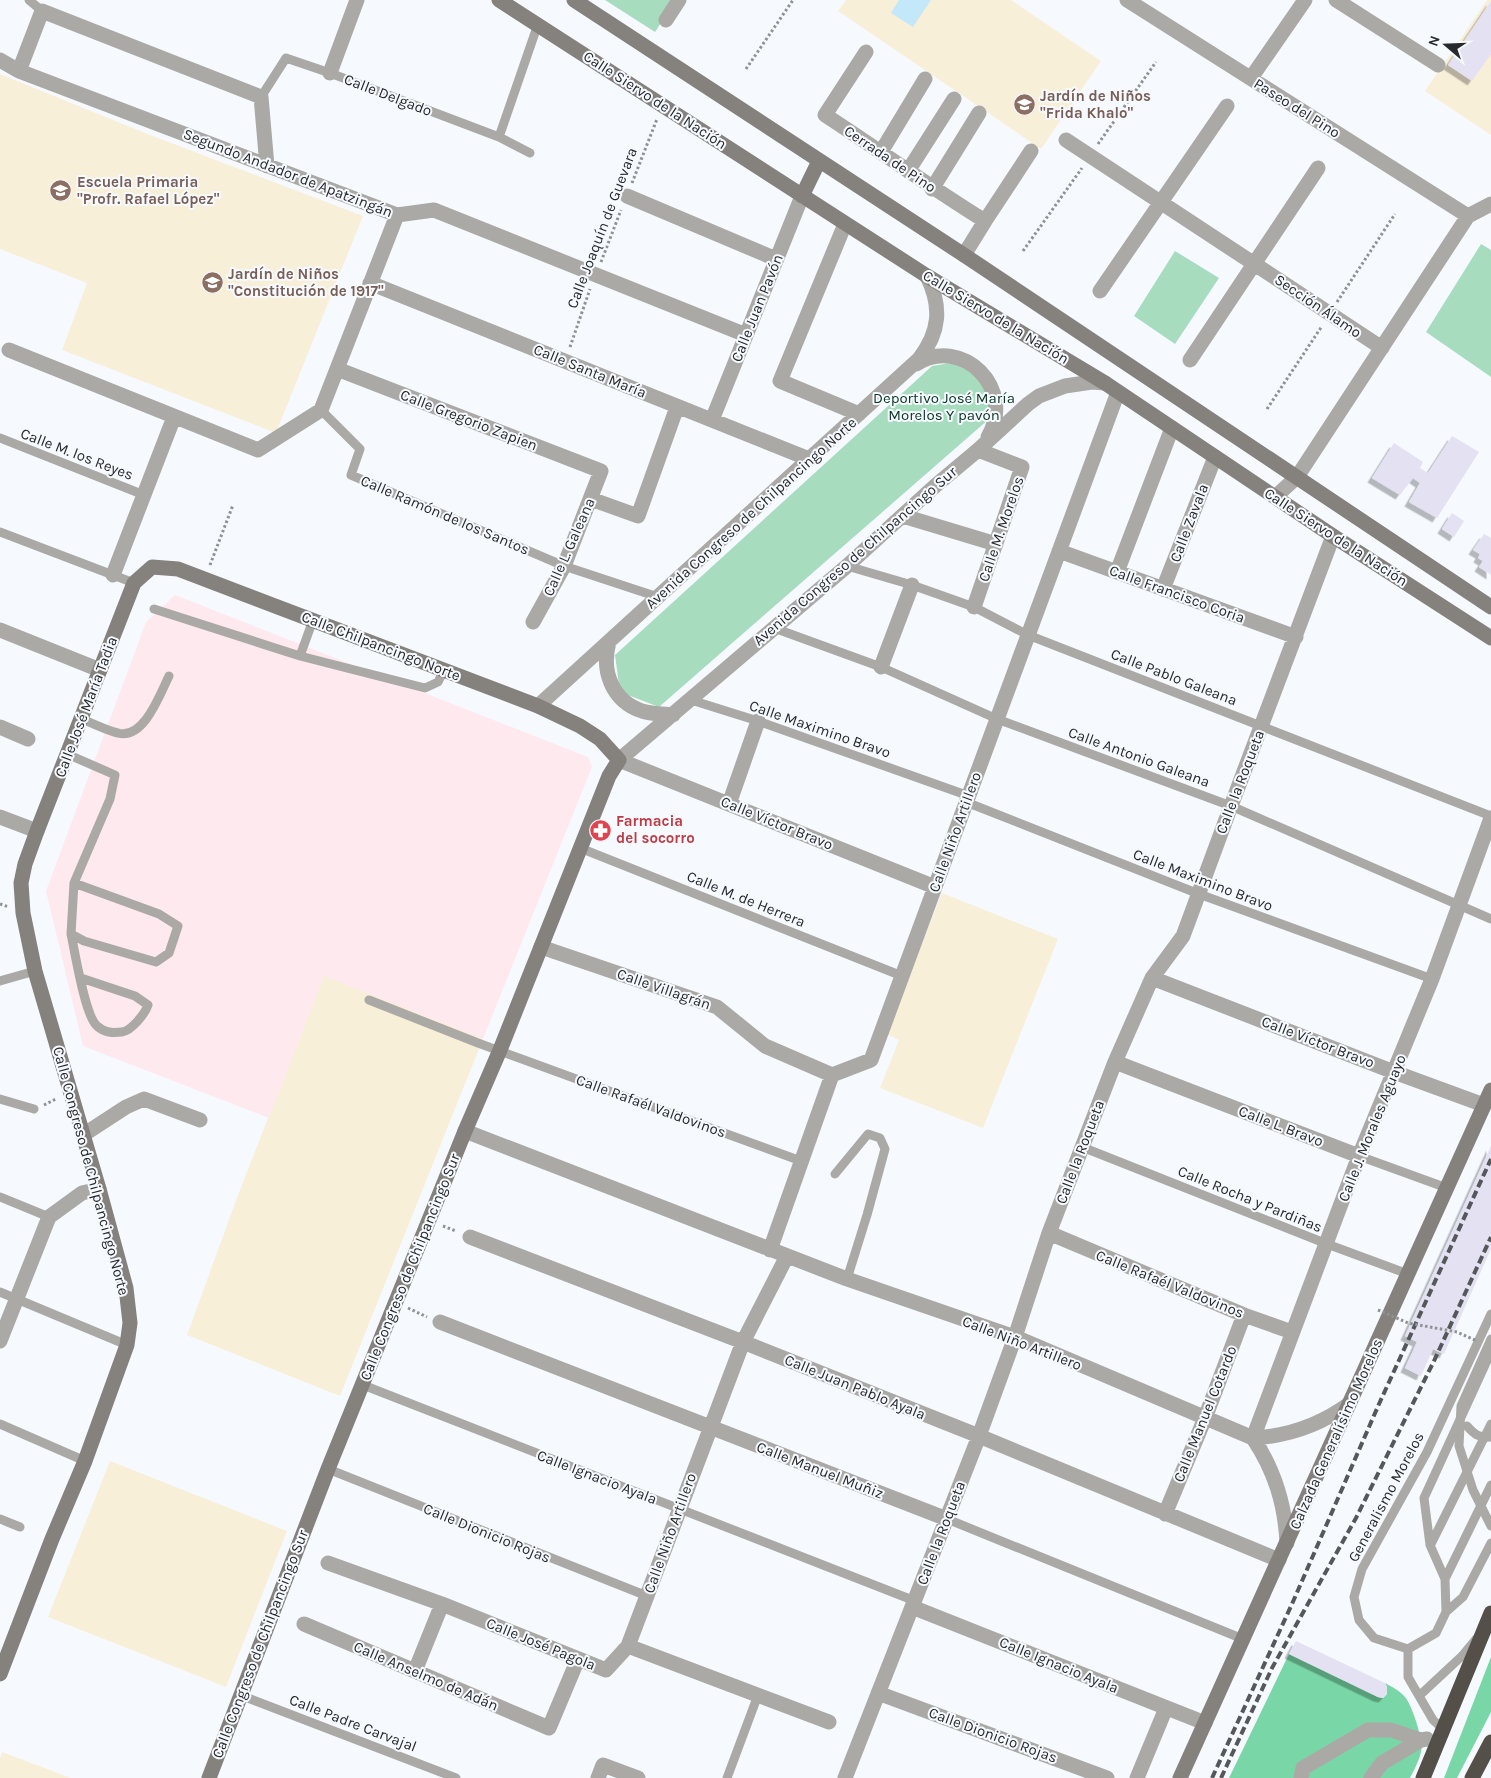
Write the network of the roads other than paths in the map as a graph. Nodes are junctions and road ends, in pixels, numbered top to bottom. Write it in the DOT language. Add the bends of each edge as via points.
graph roads {
  1 [pos="29,0"];
  2 [pos="357,0"];
  3 [pos="499,0"];
  4 [pos="574,0"];
  5 [pos="679,0"];
  6 [pos="1127,0"];
  7 [pos="1305,0"];
  8 [pos="1336,0"];
  9 [pos="42,11"];
  10 [pos="666,20"];
  11 [pos="538,24"];
  12 [pos="866,52"];
  13 [pos="0,60"];
  14 [pos="1438,66"];
  15 [pos="19,70"];
  16 [pos="330,73"];
  17 [pos="1251,78"];
  18 [pos="924,79"];
  19 [pos="261,97"];
  20 [pos="954,99"];
  21 [pos="1227,106"];
  22 [pos="979,113"];
  23 [pos="499,137"];
  24 [pos="1066,140"];
  25 [pos="881,152"];
  26 [pos="1031,152"];
  27 [pos="530,153"];
  28 [pos="819,161"];
  29 [pos="267,166"];
  30 [pos="1318,168"];
  31 [pos="908,171"];
  32 [pos="932,188"];
  33 [pos="627,196"];
  34 [pos="802,196"];
  35 [pos="1161,203"];
  36 [pos="1491,204"];
  37 [pos="397,215"];
  38 [pos="1468,216"];
  39 [pos="985,221"];
  40 [pos="845,224"];
  41 [pos="964,256"];
  42 [pos="776,259"];
  43 [pos="1254,264"];
  44 [pos="927,276"];
  45 [pos="370,283"];
  46 [pos="1100,292"];
  47 [pos="746,335"];
  48 [pos="1382,348"];
  49 [pos="9,350"];
  50 [pos="1190,360"];
  51 [pos="910,368"];
  52 [pos="337,369"];
  53 [pos="1111,387"];
  54 [pos="678,406"];
  55 [pos="321,410"];
  56 [pos="859,414"];
  57 [pos="174,417"];
  58 [pos="712,420"];
  59 [pos="1172,428"];
  60 [pos="0,438"];
  61 [pos="978,450"];
  62 [pos="1215,457"];
  63 [pos="809,459"];
  64 [pos="601,471"];
  65 [pos="1297,477"];
  66 [pos="144,495"];
  67 [pos="1275,497"];
  68 [pos="591,499"];
  69 [pos="903,516"];
  70 [pos="0,532"];
  71 [pos="1333,536"];
  72 [pos="996,544"];
  73 [pos="1059,551"];
  74 [pos="564,566"];
  75 [pos="847,566"];
  76 [pos="1117,572"];
  77 [pos="113,575"];
  78 [pos="134,583"];
  79 [pos="912,584"];
  80 [pos="1163,589"];
  81 [pos="658,597"];
  82 [pos="974,607"];
  83 [pos="1491,607"];
  84 [pos="154,609"];
  85 [pos="313,620"];
  86 [pos="533,622"];
  87 [pos="774,628"];
  88 [pos="0,630"];
  89 [pos="1028,635"];
  90 [pos="1296,637"];
  91 [pos="1491,638"];
  92 [pos="609,642"];
  93 [pos="300,656"];
  94 [pos="881,667"];
  95 [pos="100,670"];
  96 [pos="444,670"];
  97 [pos="169,676"];
  98 [pos="691,700"];
  99 [pos="538,706"];
  100 [pos="673,715"];
  101 [pos="81,719"];
  102 [pos="997,719"];
  103 [pos="758,721"];
  104 [pos="1262,725"];
  105 [pos="0,727"];
  106 [pos="28,739"];
  107 [pos="67,754"];
  108 [pos="619,760"];
  109 [pos="967,799"];
  110 [pos="729,804"];
  111 [pos="1231,806"];
  112 [pos="0,817"];
  113 [pos="1491,817"];
  114 [pos="37,831"];
  115 [pos="580,848"];
  116 [pos="74,883"];
  117 [pos="935,887"];
  118 [pos="1199,894"];
  119 [pos="1459,904"];
  120 [pos="1491,919"];
  121 [pos="71,934"];
  122 [pos="541,947"];
  123 [pos="36,971"];
  124 [pos="902,976"];
  125 [pos="81,978"];
  126 [pos="1152,978"];
  127 [pos="1432,979"];
  128 [pos="0,982"];
  129 [pos="369,1000"];
  130 [pos="500,1050"];
  131 [pos="1115,1062"];
  132 [pos="1394,1072"];
  133 [pos="832,1075"];
  134 [pos="1491,1090"];
  135 [pos="0,1099"];
  136 [pos="1484,1105"];
  137 [pos="34,1109"];
  138 [pos="200,1120"];
  139 [pos="465,1131"];
  140 [pos="82,1135"];
  141 [pos="1082,1147"];
  142 [pos="1359,1156"];
  143 [pos="801,1162"];
  144 [pos="835,1174"];
  145 [pos="1447,1188"];
  146 [pos="99,1189"];
  147 [pos="0,1197"];
  148 [pos="48,1217"];
  149 [pos="1049,1233"];
  150 [pos="470,1237"];
  151 [pos="1327,1244"];
  152 [pos="770,1250"];
  153 [pos="787,1256"];
  154 [pos="1408,1274"];
  155 [pos="847,1279"];
  156 [pos="0,1292"];
  157 [pos="16,1299"];
  158 [pos="1244,1314"];
  159 [pos="1491,1314"];
  160 [pos="440,1322"];
  161 [pos="1292,1332"];
  162 [pos="1015,1337"];
  163 [pos="0,1341"];
  164 [pos="1487,1341"];
  165 [pos="743,1342"];
  166 [pos="127,1345"];
  167 [pos="1491,1352"];
  168 [pos="363,1385"];
  169 [pos="1349,1404"];
  170 [pos="1461,1406"];
  171 [pos="1205,1418"];
  172 [pos="0,1424"];
  173 [pos="1491,1424"];
  174 [pos="710,1427"];
  175 [pos="979,1436"];
  176 [pos="1491,1437"];
  177 [pos="1253,1438"];
  178 [pos="85,1461"];
  179 [pos="328,1469"];
  180 [pos="1491,1485"];
  181 [pos="679,1509"];
  182 [pos="1165,1514"];
  183 [pos="0,1519"];
  184 [pos="947,1519"];
  185 [pos="1491,1526"];
  186 [pos="20,1527"];
  187 [pos="1286,1543"];
  188 [pos="1491,1543"];
  189 [pos="1430,1545"];
  190 [pos="1279,1560"];
  191 [pos="328,1563"];
  192 [pos="1445,1579"];
  193 [pos="647,1596"];
  194 [pos="442,1604"];
  195 [pos="913,1604"];
  196 [pos="1446,1612"];
  197 [pos="1489,1619"];
  198 [pos="304,1624"];
  199 [pos="1243,1639"];
  200 [pos="628,1646"];
  201 [pos="1408,1649"];
  202 [pos="578,1659"];
  203 [pos="415,1671"];
  204 [pos="0,1674"];
  205 [pos="878,1693"];
  206 [pos="240,1695"];
  207 [pos="758,1695"];
  208 [pos="1419,1696"];
  209 [pos="1166,1708"];
  210 [pos="829,1722"];
  211 [pos="1205,1723"];
  212 [pos="1442,1734"];
  213 [pos="1421,1740"];
  214 [pos="1491,1742"];
  215 [pos="600,1771"];
  216 [pos="209,1778"];
  217 [pos="456,1778"];
  218 [pos="638,1778"];
  219 [pos="727,1778"];
  220 [pos="845,1778"];
  221 [pos="1108,1778"];
  222 [pos="1137,1778"];
  223 [pos="1180,1778"];
  224 [pos="1301,1778"];
  225 [pos="1371,1778"];
  226 [pos="1424,1778"];
  227 [pos="1472,1778"];
  1 -- 9 [label="lane"];
  2 -- 16 [label="street"];
  3 -- 11 [label="street, Calle Siervo de la Nación"];
  4 -- 28 [label="street, Calle Siervo de la Nación"];
  5 -- 10 [label="street"];
  6 -- 17 [label="street, Paseo del Pino"];
  7 -- 17 [label="street"];
  8 -- 14 [label="street"];
  9 -- 15 [label="street"];
  9 -- 19 [label="street"];
  11 -- 23 [label="lane"];
  11 -- 34 [label="street, Calle Siervo de la Nación"];
  12 -- 25 [label="street, Cerrada de Pino" via="825,115"];
  13 -- 15 [label="street, Segundo Andador de Apatzingán"];
  15 -- 29 [label="street, Segundo Andador de Apatzingán"];
  16 -- 19 [label="lane, Calle Delgado" via="286,58"];
  16 -- 23 [label="lane, Calle Delgado"];
  17 -- 38 [label="street, Paseo del Pino"];
  18 -- 25 [label="street"];
  19 -- 29 [label="street"];
  20 -- 31 [label="street"];
  21 -- 35 [label="street"];
  22 -- 32 [label="street"];
  23 -- 27 [label="lane, Calle Delgado"];
  24 -- 35 [label="street, Sección Álamo"];
  25 -- 31 [label="street, Cerrada de Pino"];
  26 -- 39 [label="street"];
  28 -- 34 [label="street"];
  28 -- 41 [label="street, Calle Siervo de la Nación"];
  29 -- 37 [label="street, Segundo Andador de Apatzingán"];
  30 -- 43 [label="street"];
  31 -- 32 [label="street, Cerrada de Pino"];
  32 -- 39 [label="street, Cerrada de Pino"];
  33 -- 42 [label="street"];
  34 -- 40 [label="street, Calle Siervo de la Nación"];
  34 -- 42 [label="street, Calle Juan Pavón"];
  35 -- 43 [label="street, Sección Álamo"];
  35 -- 46 [label="street"];
  36 -- 38 [label="street"];
  37 -- 45 [label="street"];
  37 -- 47 [label="street, Segundo Andador de Apatzingán" via="434,210"];
  38 -- 48 [label="street"];
  39 -- 41 [label="street"];
  40 -- 44 [label="street, Calle Siervo de la Nación"];
  40 -- 56 [label="street" via="780,381"];
  41 -- 65 [label="street, Calle Siervo de la Nación"];
  42 -- 47 [label="street, Calle Juan Pavón"];
  43 -- 48 [label="street, Sección Álamo"];
  43 -- 50 [label="street"];
  44 -- 51 [label="street, Avenida Congreso de Chilpancingo Norte" via="936,300 936,326 926,349"];
  44 -- 53 [label="street, Calle Siervo de la Nación"];
  45 -- 52 [label="street"];
  45 -- 54 [label="street, Calle Santa María"];
  47 -- 58 [label="street, Calle Juan Pavón"];
  48 -- 65 [label="street"];
  49 -- 57 [label="street"];
  51 -- 56 [label="street, Avenida Congreso de Chilpancingo Norte"];
  51 -- 61 [label="street" via="942,356 965,361 984,375 994,396 996,420 986,442"];
  52 -- 55 [label="street"];
  52 -- 64 [label="street, Calle Gregorio Zapien"];
  53 -- 59 [label="street, Calle Siervo de la Nación"];
  53 -- 61 [label="street, Avenida Congreso de Chilpancingo Sur" via="1092,382 1039,396 1017,412"];
  53 -- 73 [label="street, Calle Niño Artillero"];
  54 -- 58 [label="street, Calle Santa María"];
  54 -- 68 [label="street" via="638,516"];
  55 -- 57 [label="street" via="258,450"];
  55 -- 74 [label="lane, Calle Ramón de los Santos" via="360,449 351,475"];
  56 -- 63 [label="street, Avenida Congreso de Chilpancingo Norte"];
  57 -- 66 [label="street"];
  58 -- 63 [label="street, Calle Santa María"];
  59 -- 62 [label="street, Calle Siervo de la Nación"];
  59 -- 76 [label="street"];
  60 -- 66 [label="lane, Calle M. los Reyes"];
  61 -- 69 [label="street, Avenida Congreso de Chilpancingo Sur"];
  61 -- 72 [label="street, Calle M. Morelos" via="1022,467"];
  62 -- 67 [label="street, Calle Siervo de la Nación"];
  62 -- 80 [label="street, Calle Zavala"];
  63 -- 81 [label="street, Avenida Congreso de Chilpancingo Norte"];
  64 -- 68 [label="street, Calle L. Galeana"];
  65 -- 67 [label="street"];
  65 -- 83 [label="street, Calle Siervo de la Nación"];
  66 -- 77 [label="street"];
  67 -- 71 [label="street, Calle Siervo de la Nación"];
  68 -- 74 [label="street, Calle L. Galeana"];
  69 -- 72 [label="street"];
  69 -- 75 [label="street, Avenida Congreso de Chilpancingo Sur"];
  70 -- 77 [label="lane"];
  71 -- 90 [label="street, Calle la Roqueta"];
  71 -- 91 [label="street, Calle Siervo de la Nación"];
  72 -- 82 [label="street, Calle M. Morelos"];
  73 -- 76 [label="street, Calle Francisco Coria"];
  73 -- 89 [label="street, Calle Niño Artillero"];
  74 -- 81 [label="lane, Calle Ramón de los Santos"];
  74 -- 86 [label="street, Calle L. Galeana"];
  75 -- 79 [label="lane, Calle Pablo Galeana"];
  75 -- 87 [label="street, Avenida Congreso de Chilpancingo Sur"];
  76 -- 80 [label="street, Calle Francisco Coria"];
  77 -- 78 [label="lane"];
  78 -- 85 [label="street, Calle Chilpancingo Norte" via="152,567 178,569"];
  78 -- 95 [label="street, Calle José María Tadia"];
  79 -- 82 [label="lane, Calle Pablo Galeana"];
  79 -- 94 [label="street"];
  80 -- 90 [label="street, Calle Francisco Coria"];
  81 -- 92 [label="street, Avenida Congreso de Chilpancingo Norte"];
  82 -- 89 [label="lane, Calle Pablo Galeana"];
  84 -- 93 [label="lane"];
  85 -- 93 [label="lane"];
  85 -- 96 [label="street, Calle Chilpancingo Norte"];
  87 -- 94 [label="lane, Calle Antonio Galeana"];
  87 -- 98 [label="street, Avenida Congreso de Chilpancingo Sur"];
  88 -- 95 [label="street"];
  89 -- 102 [label="street, Calle Niño Artillero"];
  89 -- 104 [label="lane, Calle Pablo Galeana"];
  90 -- 104 [label="street, Calle la Roqueta"];
  92 -- 99 [label="street, Avenida Congreso de Chilpancingo Norte"];
  92 -- 100 [label="street" via="606,668 616,693 644,711"];
  93 -- 96 [label="lane" via="425,688 438,682"];
  94 -- 102 [label="lane, Calle Antonio Galeana"];
  95 -- 101 [label="street, Calle José María Tadia"];
  96 -- 99 [label="street, Calle Chilpancingo Norte"];
  97 -- 101 [label="lane" via="149,717 133,732 120,734"];
  98 -- 100 [label="street, Avenida Congreso de Chilpancingo Sur"];
  98 -- 103 [label="lane, Calle Maximino Bravo"];
  99 -- 108 [label="street, Calle Chilpancingo Norte" via="600,739"];
  100 -- 108 [label="street, Avenida Congreso de Chilpancingo Sur"];
  101 -- 107 [label="street, Calle José María Tadia"];
  102 -- 109 [label="street, Calle Niño Artillero"];
  102 -- 111 [label="lane, Calle Antonio Galeana"];
  103 -- 109 [label="lane, Calle Maximino Bravo"];
  103 -- 110 [label="street"];
  104 -- 111 [label="street, Calle la Roqueta"];
  104 -- 113 [label="lane, Calle Pablo Galeana"];
  105 -- 106 [label="street"];
  107 -- 114 [label="street, Calle José María Tadia"];
  107 -- 116 [label="lane" via="115,775 110,800"];
  108 -- 110 [label="street, Calle Víctor Bravo"];
  108 -- 115 [label="street, Calle Congreso de Chilpancingo Sur" via="609,776"];
  109 -- 117 [label="street, Calle Niño Artillero"];
  109 -- 118 [label="lane, Calle Maximino Bravo"];
  110 -- 117 [label="street, Calle Víctor Bravo"];
  111 -- 118 [label="street, Calle la Roqueta"];
  111 -- 119 [label="lane, Calle Antonio Galeana"];
  112 -- 114 [label="street"];
  113 -- 119 [label="street, Calle J. Morales Aguayo"];
  114 -- 123 [label="street, Calle Congreso de Chilpancingo Norte" via="21,883 23,913"];
  115 -- 122 [label="street, Calle Congreso de Chilpancingo Sur"];
  115 -- 124 [label="lane, Calle M. de Herrera"];
  116 -- 121 [label="lane"];
  116 -- 121 [label="lane" via="159,914 178,926 169,952 156,962 84,941"];
  117 -- 124 [label="street, Calle Niño Artillero"];
  118 -- 126 [label="street, Calle la Roqueta" via="1184,936"];
  118 -- 127 [label="lane, Calle Maximino Bravo"];
  119 -- 120 [label="lane, Calle Antonio Galeana"];
  119 -- 127 [label="street, Calle J. Morales Aguayo"];
  121 -- 125 [label="lane"];
  122 -- 130 [label="street, Calle Congreso de Chilpancingo Sur"];
  122 -- 133 [label="street, Calle Villagrán" via="717,1008 766,1046"];
  123 -- 128 [label="lane"];
  123 -- 140 [label="street, Calle Congreso de Chilpancingo Norte"];
  124 -- 133 [label="street, Calle Niño Artillero" via="871,1060"];
  125 -- 125 [label="lane" via="88,1010 96,1026 110,1034 126,1032 145,1013 148,1005 135,996"];
  126 -- 131 [label="street, Calle la Roqueta"];
  126 -- 132 [label="street, Calle Víctor Bravo"];
  127 -- 132 [label="street, Calle J. Morales Aguayo"];
  129 -- 130 [label="lane, Calle Rafaél Valdovinos"];
  130 -- 139 [label="street, Calle Congreso de Chilpancingo Sur"];
  130 -- 143 [label="lane, Calle Rafaél Valdovinos"];
  131 -- 141 [label="street, Calle la Roqueta"];
  131 -- 142 [label="street, Calle L. Bravo"];
  132 -- 136 [label="street, Calle Víctor Bravo"];
  132 -- 142 [label="street, Calle J. Morales Aguayo"];
  133 -- 143 [label="street"];
  134 -- 136 [label="street, Calzada Generalísimo Morelos"];
  135 -- 137 [label="lane"];
  136 -- 145 [label="street, Calzada Generalísimo Morelos"];
  138 -- 140 [label="street" via="144,1099"];
  139 -- 152 [label="street, Calle Niño Artillero"];
  139 -- 168 [label="street, Calle Congreso de Chilpancingo Sur"];
  140 -- 146 [label="street, Calle Congreso de Chilpancingo Norte"];
  141 -- 149 [label="street, Calle la Roqueta"];
  141 -- 151 [label="lane, Calle Rocha y Pardiñas"];
  142 -- 145 [label="lane, Calle L. Bravo"];
  142 -- 151 [label="street, Calle J. Morales Aguayo"];
  143 -- 152 [label="street"];
  144 -- 155 [label="lane" via="868,1134 880,1138 885,1149"];
  145 -- 154 [label="street, Calzada Generalísimo Morelos"];
  146 -- 148 [label="street" via="82,1194"];
  146 -- 166 [label="street, Calle Congreso de Chilpancingo Norte" via="126,1288 130,1323"];
  147 -- 148 [label="lane"];
  148 -- 157 [label="street"];
  149 -- 158 [label="street, Calle Rafaél Valdovinos"];
  149 -- 162 [label="street, Calle la Roqueta"];
  150 -- 165 [label="street, Calle Juan Pablo Ayala"];
  151 -- 154 [label="lane, Calle Rocha y Pardiñas"];
  151 -- 161 [label="street, Calle J. Morales Aguayo"];
  152 -- 153 [label="street, Calle Niño Artillero"];
  153 -- 155 [label="street, Calle Niño Artillero"];
  153 -- 165 [label="street, Calle Niño Artillero"];
  154 -- 169 [label="street, Calzada Generalísimo Morelos"];
  155 -- 162 [label="street, Calle Niño Artillero"];
  156 -- 157 [label="lane"];
  157 -- 163 [label="street"];
  157 -- 166 [label="lane"];
  158 -- 161 [label="street, Calle Rafaél Valdovinos"];
  158 -- 171 [label="street, Calle Manuel Cotardo"];
  159 -- 201 [label="lane, Generalismo Morelos" via="1427,1452 1362,1569 1354,1597 1359,1620 1374,1638"];
  160 -- 174 [label="street, Calle Manuel Muñiz"];
  161 -- 177 [label="street, Calle J. Morales Aguayo"];
  162 -- 171 [label="street, Calle Niño Artillero"];
  162 -- 175 [label="street, Calle la Roqueta"];
  164 -- 170 [label="lane, bridge"];
  165 -- 174 [label="street, Calle Niño Artillero"];
  165 -- 175 [label="street, Calle Juan Pablo Ayala"];
  166 -- 178 [label="street, Calle Congreso de Chilpancingo Norte"];
  167 -- 189 [label="lane, Generalismo Morelos" via="1424,1498"];
  168 -- 179 [label="street, Calle Congreso de Chilpancingo Sur"];
  168 -- 181 [label="lane, Calle Ignacio Ayala"];
  169 -- 177 [label="street, Calle Niño Artillero" via="1305,1429 1280,1436"];
  169 -- 187 [label="street, Calzada Generalísimo Morelos"];
  170 -- 176 [label="lane, bridge" via="1467,1426 1474,1434 1481,1438"];
  170 -- 185 [label="lane, bridge" via="1459,1446 1473,1490"];
  171 -- 177 [label="street, Calle Niño Artillero"];
  171 -- 182 [label="street, Calle Manuel Cotardo"];
  172 -- 178 [label="lane"];
  173 -- 189 [label="lane"];
  174 -- 181 [label="street, Calle Niño Artillero"];
  174 -- 184 [label="street, Calle Manuel Muñiz"];
  175 -- 182 [label="street, Calle Juan Pablo Ayala"];
  175 -- 184 [label="street, Calle la Roqueta"];
  177 -- 187 [label="street" via="1276,1482 1286,1522"];
  178 -- 204 [label="street, Calle Congreso de Chilpancingo Norte"];
  179 -- 193 [label="lane, Calle Dionicio Rojas"];
  179 -- 206 [label="street, Calle Congreso de Chilpancingo Sur"];
  180 -- 192 [label="lane, Generalismo Morelos"];
  181 -- 193 [label="street, Calle Niño Artillero"];
  181 -- 195 [label="lane, Calle Ignacio Ayala"];
  182 -- 190 [label="street, Calle Juan Pablo Ayala"];
  183 -- 186 [label="lane"];
  184 -- 195 [label="street, Calle la Roqueta"];
  184 -- 199 [label="lane, Calle Manuel Muñiz"];
  187 -- 190 [label="street, Calzada Generalísimo Morelos"];
  188 -- 196 [label="lane, Generalismo Morelos" via="1463,1597"];
  189 -- 192 [label="lane, Generalismo Morelos"];
  190 -- 199 [label="street, Calzada Generalísimo Morelos"];
  191 -- 194 [label="street, Calle José Pagola"];
  192 -- 196 [label="lane, Generalismo Morelos"];
  193 -- 200 [label="street, Calle Niño Artillero"];
  194 -- 202 [label="street, Calle José Pagola"];
  194 -- 203 [label="street"];
  195 -- 205 [label="street, Calle la Roqueta"];
  195 -- 209 [label="street, Calle Ignacio Ayala"];
  196 -- 201 [label="lane, Generalismo Morelos" via="1436,1633"];
  197 -- 208 [label="lane" via="1462,1656"];
  197 -- 212 [label="highway"];
  198 -- 203 [label="street, Calle Anselmo de Adán"];
  199 -- 211 [label="street, Calzada Generalísimo Morelos"];
  200 -- 202 [label="street, Calle José Pagola" via="606,1670"];
  200 -- 207 [label="street"];
  201 -- 208 [label="lane" via="1408,1677"];
  202 -- 203 [label="street, Calle Anselmo de Adán" via="549,1728"];
  205 -- 220 [label="street, Calle la Roqueta"];
  205 -- 221 [label="street, Calle Dionicio Rojas"];
  206 -- 216 [label="street, Calle Congreso de Chilpancingo Sur"];
  206 -- 217 [label="lane, Calle Padre Carvajal"];
  207 -- 210 [label="street"];
  207 -- 219 [label="lane"];
  208 -- 212 [label="lane"];
  209 -- 211 [label="street, Calle Ignacio Ayala"];
  209 -- 222 [label="street"];
  211 -- 223 [label="street, Calzada Generalísimo Morelos"];
  212 -- 213 [label="street"];
  212 -- 226 [label="highway"];
  213 -- 224 [label="street" via="1391,1730 1368,1730 1303,1768"];
  213 -- 225 [label="street" via="1382,1763"];
  214 -- 227 [label="highway"];
  215 -- 218 [label="street"];
}
